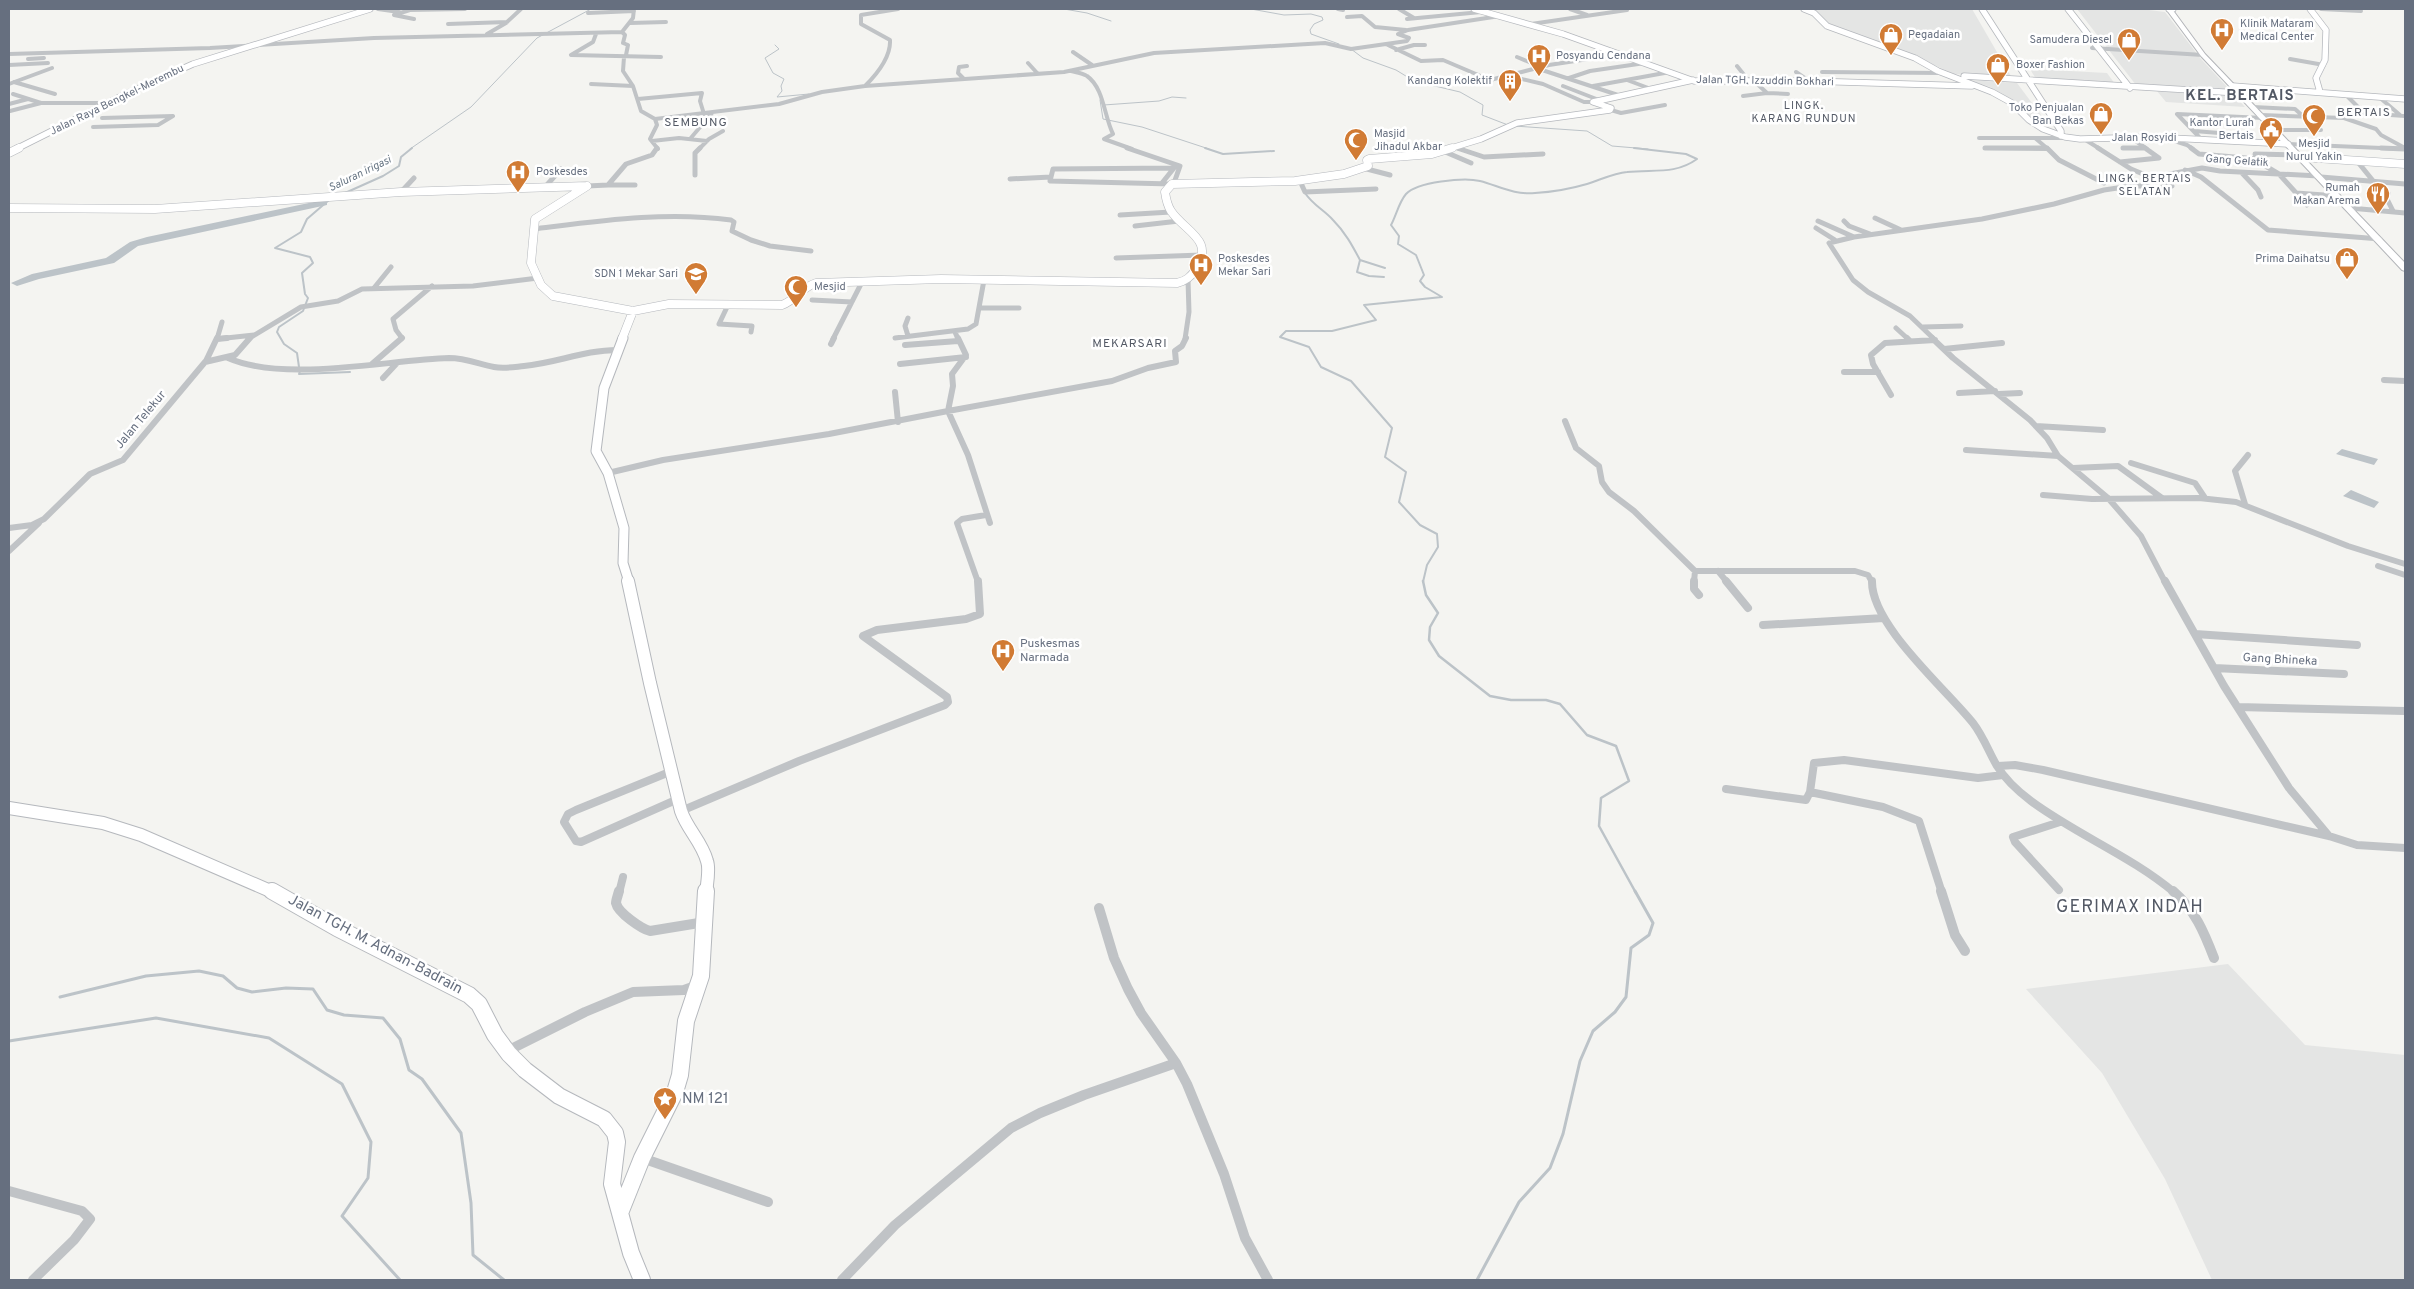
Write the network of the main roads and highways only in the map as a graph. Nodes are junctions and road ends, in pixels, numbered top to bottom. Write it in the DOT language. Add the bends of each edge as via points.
graph roads {
  1 [pos="2160,9"];
  2 [pos="2171,9"];
  3 [pos="2405,268"];
  1 -- 2 [label="highway"];
  2 -- 3 [label="highway" via="2203,55"];
}
